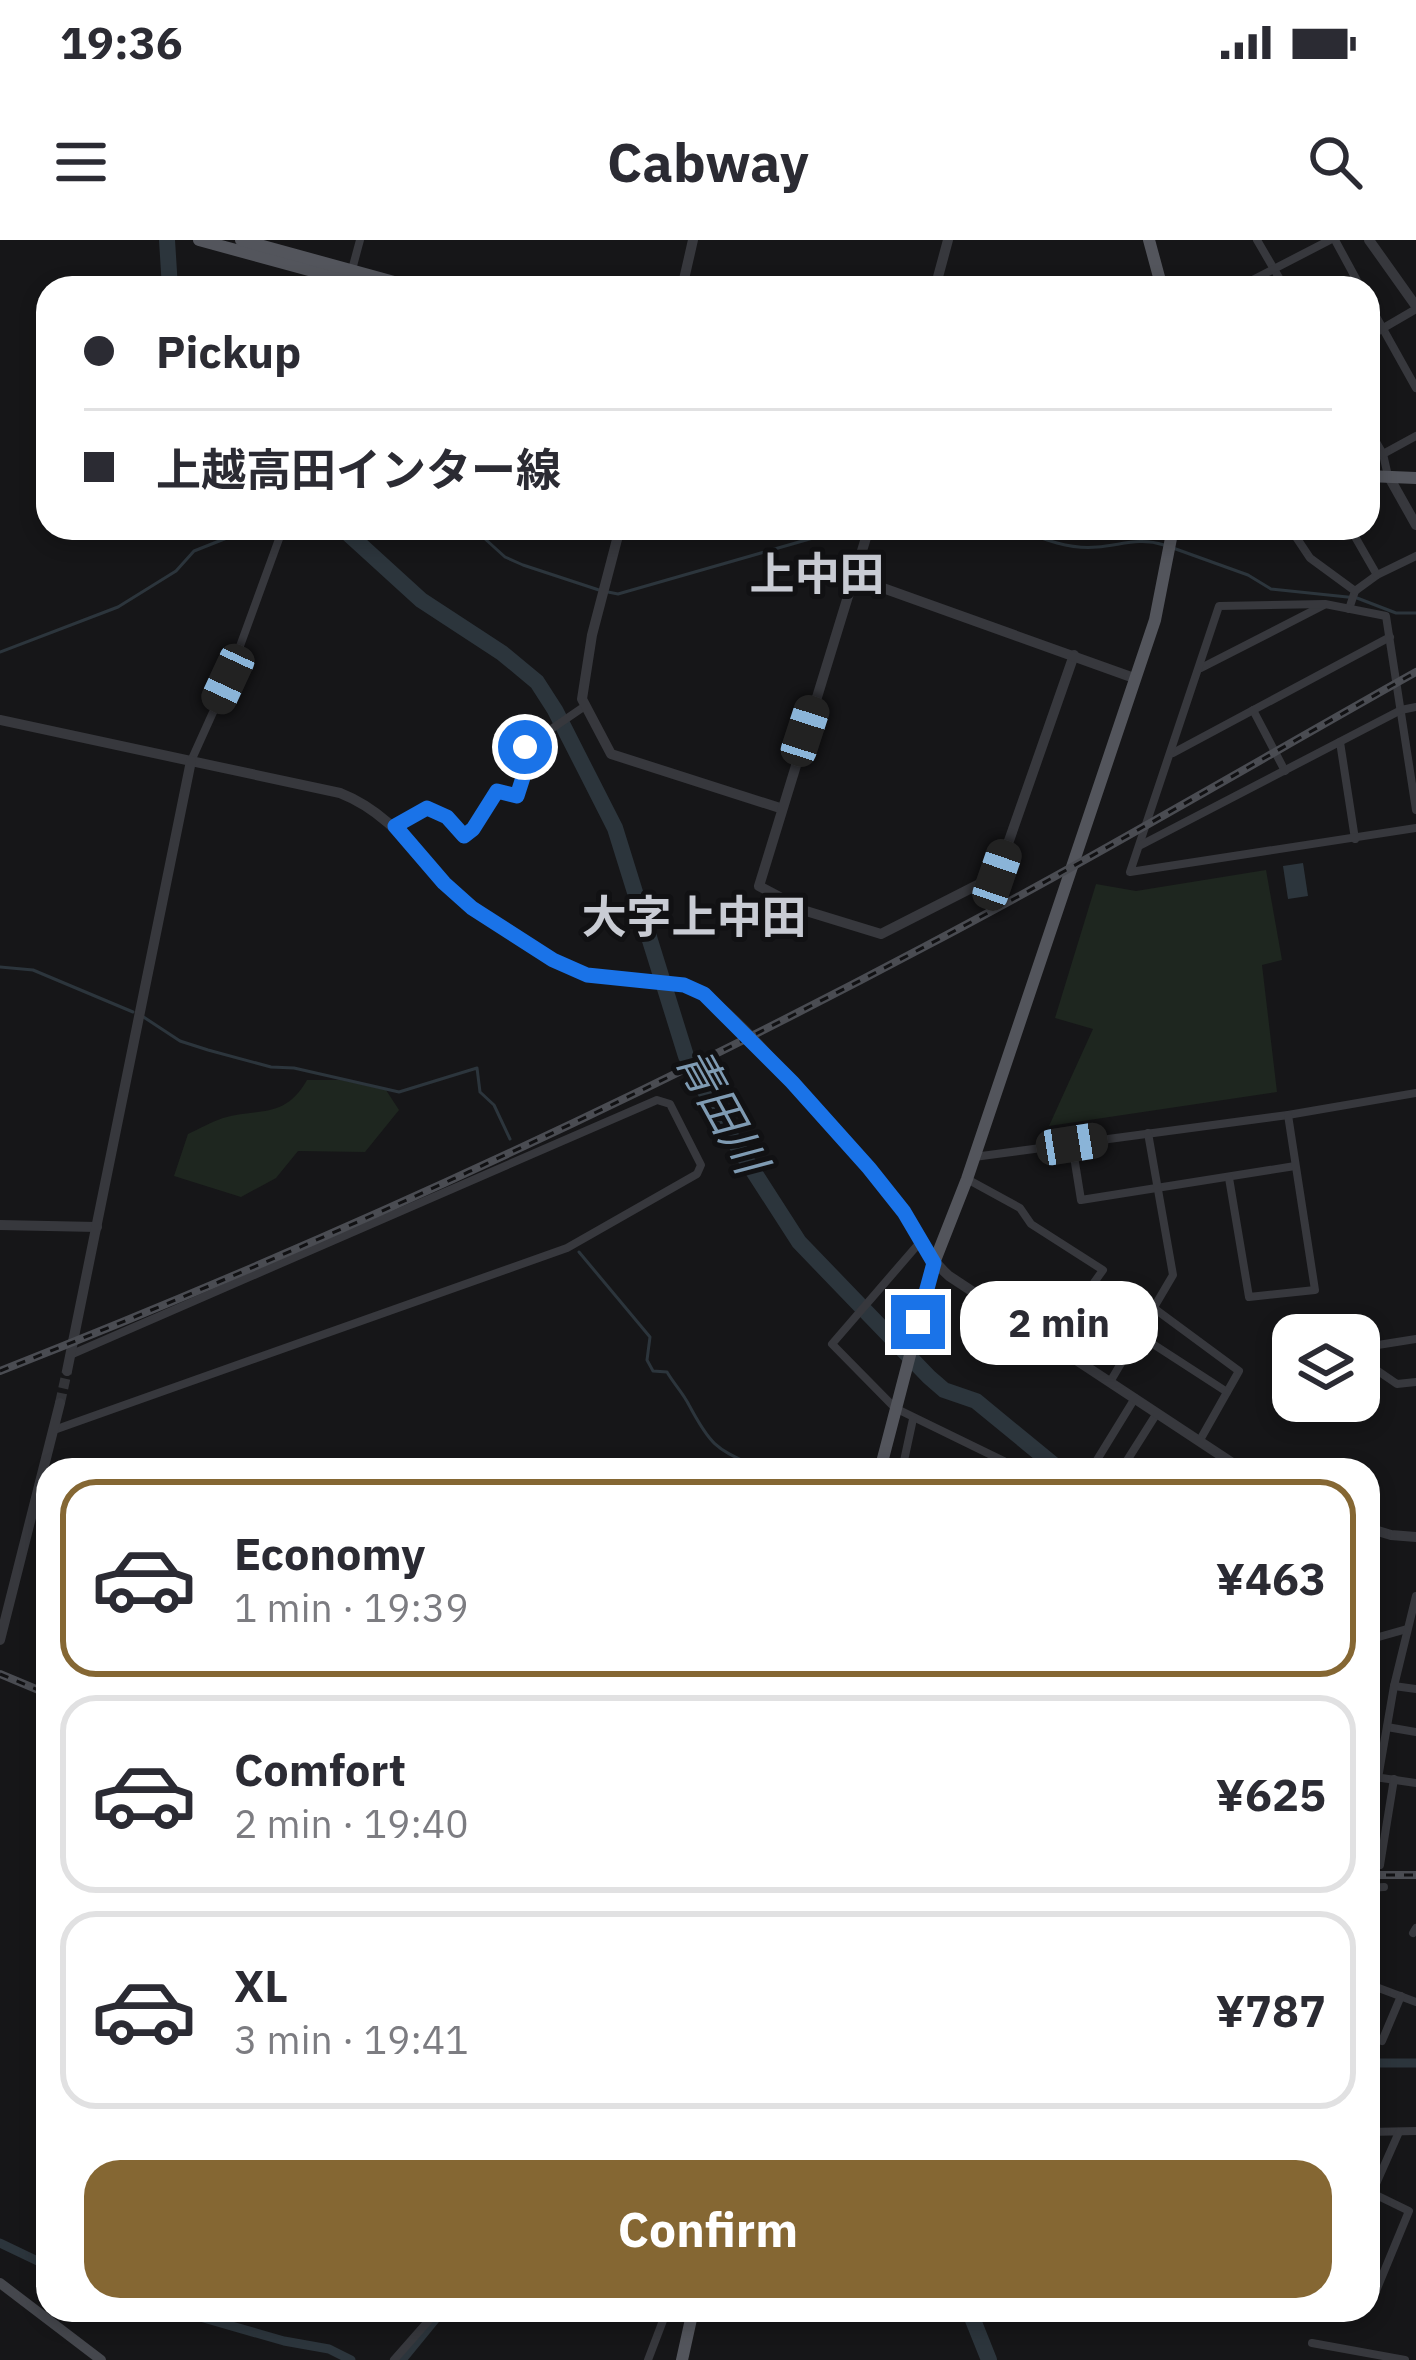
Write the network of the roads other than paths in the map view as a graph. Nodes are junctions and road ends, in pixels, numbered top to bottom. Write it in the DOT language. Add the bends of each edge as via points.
graph roads {
  1 [pos="200,240"];
  2 [pos="241,240"];
  3 [pos="361,240"];
  4 [pos="693,240"];
  5 [pos="948,240"];
  6 [pos="1149,240"];
  7 [pos="1257,240"];
  8 [pos="1332,240"];
  9 [pos="1370,240"];
  10 [pos="1273,268"];
  11 [pos="335,276"];
  12 [pos="339,276"];
  13 [pos="351,276"];
  14 [pos="685,276"];
  15 [pos="938,276"];
  16 [pos="1159,276"];
  17 [pos="1259,276"];
  18 [pos="1278,276"];
  19 [pos="1353,276"];
  20 [pos="1416,308"];
  21 [pos="1380,324"];
  22 [pos="1382,328"];
  23 [pos="1416,388"];
  24 [pos="1416,436"];
  25 [pos="1380,449"];
  26 [pos="1383,454"];
  27 [pos="1380,477"];
  28 [pos="1389,477"];
  29 [pos="1416,478"];
  30 [pos="1416,525"];
  31 [pos="280,540"];
  32 [pos="617,540"];
  33 [pos="866,540"];
  34 [pos="1171,540"];
  35 [pos="1298,540"];
  36 [pos="1357,540"];
  37 [pos="1416,556"];
  38 [pos="1377,575"];
  39 [pos="855,578"];
  40 [pos="1355,591"];
  41 [pos="1325,604"];
  42 [pos="1350,606"];
  43 [pos="1390,638"];
  44 [pos="1074,656"];
  45 [pos="1201,668"];
  46 [pos="1134,678"];
  47 [pos="585,706"];
  48 [pos="1416,707"];
  49 [pos="1253,710"];
  50 [pos="1401,710"];
  51 [pos="0,720"];
  52 [pos="1340,742"];
  53 [pos="1172,754"];
  54 [pos="191,761"];
  55 [pos="1285,772"];
  56 [pos="780,808"];
  57 [pos="1416,810"];
  58 [pos="395,826"];
  59 [pos="1416,828"];
  60 [pos="1355,839"];
  61 [pos="1140,846"];
  62 [pos="1416,1093"];
  63 [pos="1288,1115"];
  64 [pos="1148,1133"];
  65 [pos="1072,1144"];
  66 [pos="974,1157"];
  67 [pos="1295,1166"];
  68 [pos="968,1178"];
  69 [pos="1229,1178"];
  70 [pos="1156,1188"];
  71 [pos="0,1225"];
  72 [pos="97,1227"];
  73 [pos="921,1241"];
  74 [pos="934,1263"];
  75 [pos="1155,1309"];
  76 [pos="1139,1335"];
  77 [pos="1416,1340"];
  78 [pos="1051,1343"];
  79 [pos="1380,1345"];
  80 [pos="70,1354"];
  81 [pos="67,1371"];
  82 [pos="1380,1372"];
  83 [pos="1110,1382"];
  84 [pos="1416,1382"];
  85 [pos="1227,1392"];
  86 [pos="1135,1398"];
  87 [pos="60,1403"];
  88 [pos="895,1408"];
  89 [pos="1157,1413"];
  90 [pos="913,1419"];
  91 [pos="54,1430"];
  92 [pos="1199,1440"];
  93 [pos="1223,1456"];
  94 [pos="47,1458"];
  95 [pos="883,1458"];
  96 [pos="905,1458"];
  97 [pos="996,1458"];
  98 [pos="1098,1458"];
  99 [pos="1129,1458"];
  100 [pos="1226,1458"];
  101 [pos="36,1500"];
  102 [pos="1380,1532"];
  103 [pos="1416,1537"];
  104 [pos="1416,1596"];
  105 [pos="1407,1629"];
  106 [pos="1380,1637"];
  107 [pos="0,1640"];
  108 [pos="1411,1646"];
  109 [pos="1394,1686"];
  110 [pos="1416,1689"];
  111 [pos="1387,1727"];
  112 [pos="1416,1732"];
  113 [pos="1380,1752"];
  114 [pos="1380,1778"];
  115 [pos="1394,1780"];
  116 [pos="1416,1784"];
  117 [pos="1380,1864"];
  118 [pos="1380,1887"];
  119 [pos="1384,1887"];
  120 [pos="1380,1988"];
  121 [pos="1401,1996"];
  122 [pos="1416,2002"];
  123 [pos="1382,2041"];
  124 [pos="1380,2132"];
  125 [pos="1400,2132"];
  126 [pos="1416,2132"];
  127 [pos="1380,2175"];
  128 [pos="1380,2196"];
  129 [pos="1413,2213"];
  130 [pos="0,2283"];
  131 [pos="1380,2283"];
  132 [pos="36,2312"];
  133 [pos="48,2322"];
  134 [pos="427,2322"];
  135 [pos="662,2322"];
  136 [pos="690,2322"];
  137 [pos="1312,2343"];
  138 [pos="1349,2355"];
  139 [pos="92,2358"];
  140 [pos="394,2360"];
  141 [pos="648,2360"];
  142 [pos="682,2360"];
  143 [pos="1405,2360"];
  1 -- 11 [label="main road"];
  2 -- 12 [label="main road"];
  3 -- 13 [label="street"];
  4 -- 14 [label="street"];
  5 -- 15 [label="street"];
  6 -- 16 [label="main road"];
  7 -- 10 [label="street"];
  8 -- 10 [label="street"];
  8 -- 19 [label="street"];
  9 -- 20 [label="street"];
  10 -- 17 [label="street"];
  10 -- 18 [label="street"];
  20 -- 22 [label="street"];
  21 -- 22 [label="street"];
  22 -- 23 [label="street"];
  24 -- 26 [label="street"];
  25 -- 26 [label="street"];
  26 -- 28 [label="street"];
  27 -- 28 [label="main road"];
  28 -- 29 [label="main road"];
  28 -- 30 [label="street"];
  31 -- 54 [label="street"];
  32 -- 47 [label="street" via="592,635"];
  33 -- 39 [label="street"];
  34 -- 46 [label="main road"];
  35 -- 40 [label="street"];
  36 -- 38 [label="street"];
  37 -- 38 [label="street"];
  38 -- 40 [label="street"];
  39 -- 44 [label="street"];
  39 -- 56 [label="street"];
  40 -- 42 [label="street"];
  41 -- 42 [label="street"];
  41 -- 45 [label="street"];
  41 -- 45 [label="street" via="1219,606"];
  42 -- 43 [label="street" via="1386,616"];
  43 -- 49 [label="street"];
  43 -- 50 [label="street"];
  44 -- 46 [label="street"];
  44 -- 56 [label="street" via="997,875 881,934 806,911 758,886"];
  45 -- 53 [label="street"];
  46 -- 66 [label="main road"];
  47 -- 56 [label="street" via="611,754"];
  47 -- 58 [label="street" via="525,747 517,796 497,791 464,836 427,808"];
  48 -- 50 [label="street"];
  49 -- 53 [label="street"];
  49 -- 55 [label="street"];
  50 -- 52 [label="street"];
  50 -- 57 [label="street"];
  51 -- 54 [label="street"];
  52 -- 55 [label="street"];
  52 -- 60 [label="street"];
  53 -- 61 [label="street"];
  54 -- 58 [label="street" via="340,793"];
  54 -- 72 [label="street"];
  55 -- 61 [label="street"];
  58 -- 73 [label="street" via="444,883 511,934 587,975 698,990 869,1168"];
  59 -- 60 [label="street"];
  60 -- 61 [label="street" via="1130,872"];
  62 -- 63 [label="street"];
  63 -- 64 [label="street"];
  63 -- 67 [label="street"];
  64 -- 65 [label="street"];
  64 -- 70 [label="street"];
  65 -- 66 [label="street"];
  65 -- 70 [label="street" via="1081,1200"];
  66 -- 68 [label="main road"];
  67 -- 69 [label="street"];
  67 -- 69 [label="street" via="1315,1290 1250,1297"];
  68 -- 74 [label="main road"];
  68 -- 78 [label="street" via="1103,1270"];
  69 -- 70 [label="street"];
  70 -- 75 [label="street" via="1173,1275"];
  71 -- 72 [label="street"];
  72 -- 80 [label="street"];
  73 -- 74 [label="street"];
  73 -- 88 [label="street" via="832,1344"];
  74 -- 78 [label="street"];
  74 -- 88 [label="main road"];
  75 -- 76 [label="street"];
  75 -- 85 [label="street" via="1239,1371"];
  76 -- 83 [label="street"];
  76 -- 85 [label="street"];
  77 -- 79 [label="street"];
  78 -- 83 [label="street"];
  80 -- 81 [label="street"];
  80 -- 91 [label="street" via="657,1100 670,1104 701,1165 567,1248"];
  82 -- 84 [label="street" via="1397,1384"];
  83 -- 86 [label="street"];
  85 -- 92 [label="street"];
  86 -- 89 [label="street"];
  86 -- 98 [label="street"];
  87 -- 91 [label="street"];
  88 -- 90 [label="street"];
  88 -- 95 [label="main road"];
  89 -- 92 [label="street"];
  89 -- 99 [label="street"];
  90 -- 96 [label="street"];
  90 -- 97 [label="street"];
  91 -- 94 [label="street"];
  92 -- 93 [label="street"];
  93 -- 100 [label="street"];
  101 -- 107 [label="street"];
  102 -- 103 [label="street"];
  104 -- 105 [label="street"];
  105 -- 106 [label="street"];
  105 -- 108 [label="street"];
  108 -- 109 [label="street"];
  109 -- 110 [label="street"];
  109 -- 111 [label="street"];
  111 -- 112 [label="street"];
  111 -- 113 [label="street"];
  114 -- 115 [label="street"];
  115 -- 116 [label="street"];
  115 -- 117 [label="street"];
  118 -- 119 [label="street"];
  120 -- 121 [label="street"];
  121 -- 122 [label="street"];
  121 -- 123 [label="street"];
  124 -- 125 [label="street"];
  125 -- 126 [label="street"];
  125 -- 127 [label="street"];
  128 -- 129 [label="street"];
  129 -- 131 [label="street"];
  130 -- 132 [label="main road"];
  133 -- 139 [label="main road"];
  134 -- 140 [label="street"];
  135 -- 141 [label="street"];
  136 -- 142 [label="main road"];
  137 -- 138 [label="street"];
  138 -- 143 [label="street"];
}
